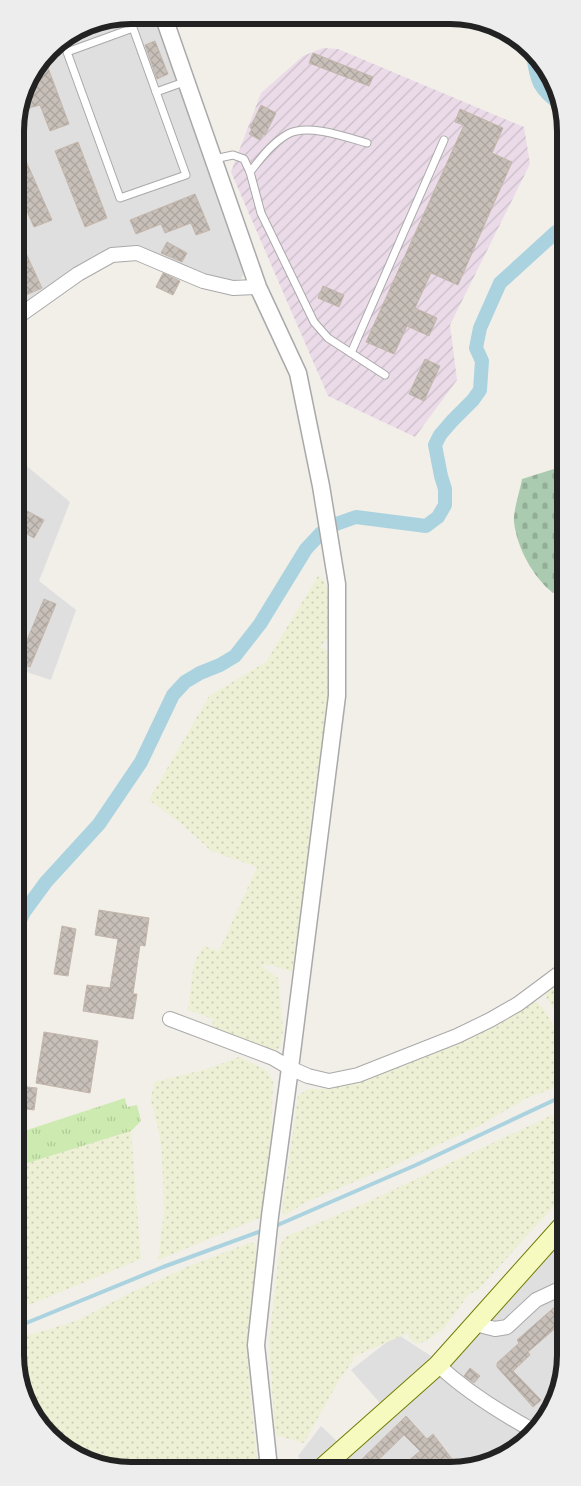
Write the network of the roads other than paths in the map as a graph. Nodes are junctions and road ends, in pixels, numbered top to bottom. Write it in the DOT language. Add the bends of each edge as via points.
graph roads {
  1 [pos="166,24"];
  2 [pos="187,81"];
  3 [pos="156,92"];
  4 [pos="444,140"];
  5 [pos="367,143"];
  6 [pos="214,159"];
  7 [pos="250,172"];
  8 [pos="258,287"];
  9 [pos="24,312"];
  10 [pos="351,353"];
  11 [pos="385,375"];
  12 [pos="557,975"];
  13 [pos="170,1019"];
  14 [pos="290,1068"];
  15 [pos="557,1231"];
  16 [pos="557,1290"];
  17 [pos="475,1324"];
  18 [pos="438,1364"];
  19 [pos="529,1428"];
  20 [pos="268,1462"];
  21 [pos="329,1462"];
  1 -- 2 [label="street"];
  2 -- 3 [label="lane"];
  2 -- 6 [label="street"];
  3 -- 3 [label="lane" via="133,28 67,52 120,198 186,174"];
  4 -- 10 [label="lane"];
  5 -- 7 [label="lane" via="324,132 302,130 289,133 270,147"];
  6 -- 7 [label="lane" via="233,155 240,157"];
  6 -- 8 [label="street"];
  7 -- 10 [label="lane" via="261,213 314,322 328,338"];
  8 -- 9 [label="street" via="232,288 203,281 137,253 112,255 78,274"];
  8 -- 14 [label="street" via="298,373 337,584 337,696"];
  10 -- 11 [label="lane"];
  12 -- 14 [label="street" via="490,1020 358,1075 329,1081"];
  13 -- 14 [label="street" via="273,1058"];
  14 -- 20 [label="street" via="256,1345"];
  15 -- 17 [label="main road"];
  16 -- 17 [label="street" via="536,1300 507,1327 495,1329"];
  17 -- 18 [label="main road"];
  18 -- 19 [label="street" via="488,1405"];
  18 -- 21 [label="main road"];
}
